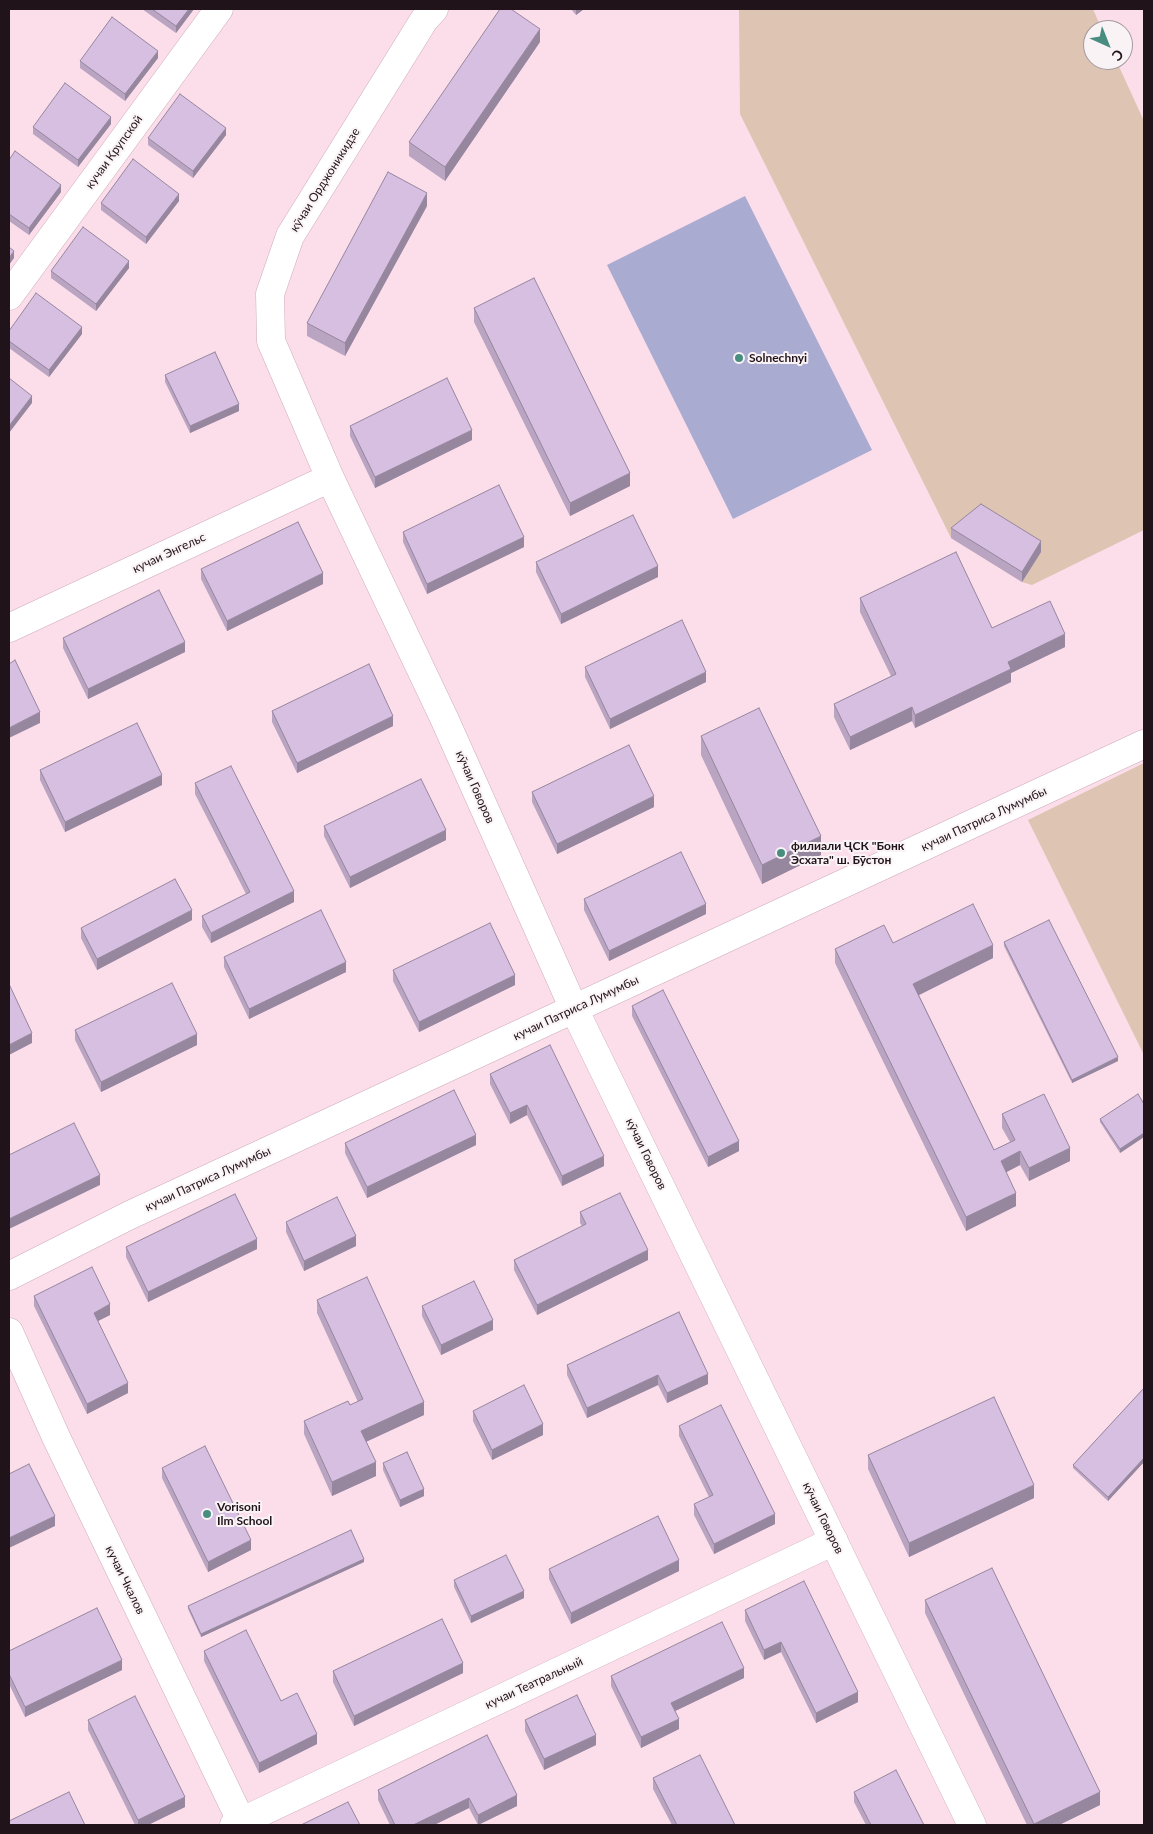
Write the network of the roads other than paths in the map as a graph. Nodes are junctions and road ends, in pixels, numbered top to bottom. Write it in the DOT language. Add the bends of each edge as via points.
graph roads {
  1 [pos="219,9"];
  2 [pos="423,12"];
  3 [pos="9,296"];
  4 [pos="330,478"];
  5 [pos="9,628"];
  6 [pos="1144,744"];
  7 [pos="574,1009"];
  8 [pos="9,1276"];
  9 [pos="9,1332"];
  10 [pos="834,1541"];
  11 [pos="240,1824"];
  12 [pos="972,1825"];
  1 -- 3 [label="street, кучаи Крупской"];
  2 -- 4 [label="street, кӯчаи Орджоникидзе" via="290,236 270,294 270,341"];
  4 -- 5 [label="street, кучаи Энгельс"];
  4 -- 7 [label="street, кӯчаи Говоров" via="444,718"];
  6 -- 7 [label="street, кучаи Патриса Лумумбы"];
  7 -- 8 [label="street, кучаи Патриса Лумумбы" via="130,1215"];
  7 -- 10 [label="street, кӯчаи Говоров"];
  9 -- 11 [label="street, кучаи Чкалов"];
  10 -- 11 [label="street, кучаи Театральный"];
  10 -- 12 [label="street, кӯчаи Говоров"];
}
